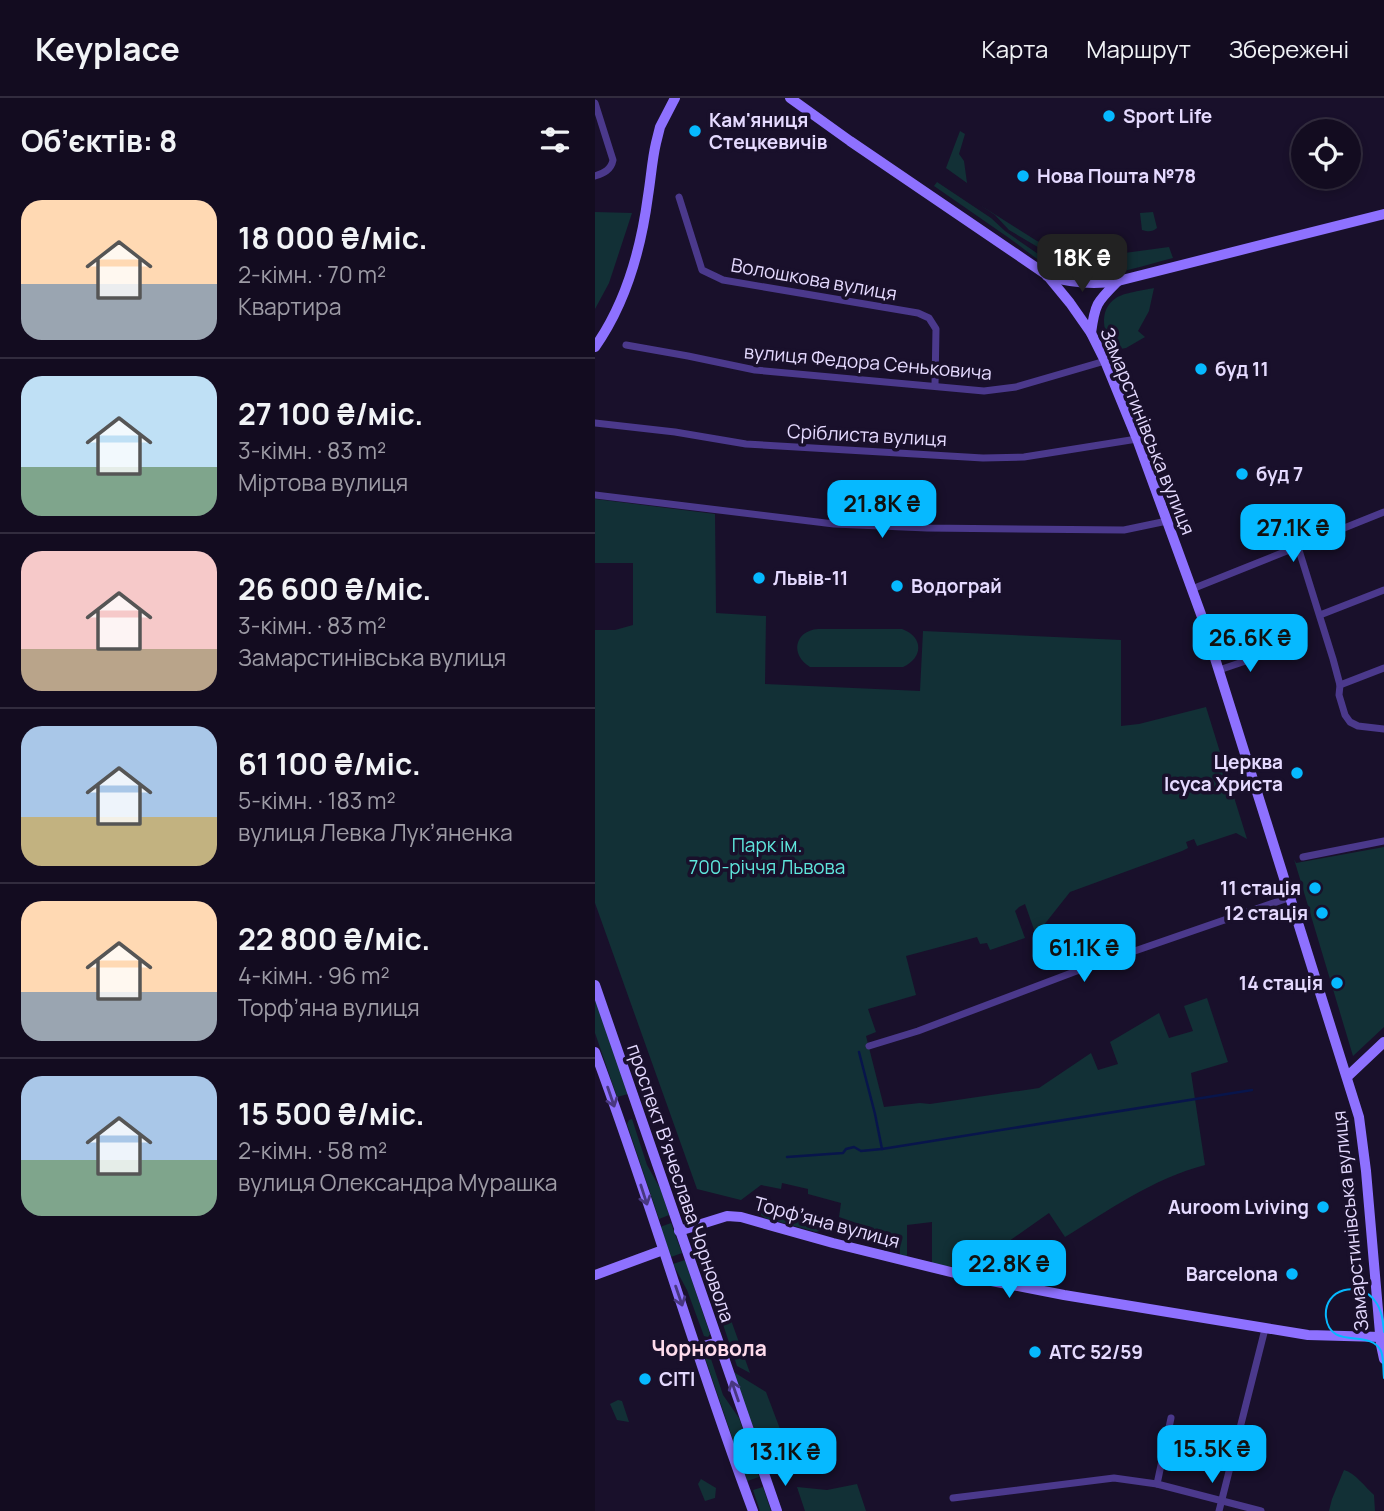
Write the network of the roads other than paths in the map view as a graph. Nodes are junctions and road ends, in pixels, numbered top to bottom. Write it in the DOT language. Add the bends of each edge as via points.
graph roads {
  1 [pos="675,98"];
  2 [pos="790,98"];
  3 [pos="595,103"];
  4 [pos="595,176"];
  5 [pos="679,197"];
  6 [pos="1384,214"];
  7 [pos="1228,252"];
  8 [pos="1189,261"];
  9 [pos="1047,275"];
  10 [pos="1118,281"];
  11 [pos="1091,333"];
  12 [pos="626,345"];
  13 [pos="595,347"];
  14 [pos="1105,361"];
  15 [pos="935,385"];
  16 [pos="595,423"];
  17 [pos="1137,439"];
  18 [pos="595,495"];
  19 [pos="1384,512"];
  20 [pos="1167,521"];
  21 [pos="1298,547"];
  22 [pos="1192,589"];
  23 [pos="1384,590"];
  24 [pos="1320,615"];
  25 [pos="1272,652"];
  26 [pos="1384,668"];
  27 [pos="1219,670"];
  28 [pos="1341,685"];
  29 [pos="1384,729"];
  30 [pos="1384,841"];
  31 [pos="1303,857"];
  32 [pos="1291,897"];
  33 [pos="595,985"];
  34 [pos="1384,1042"];
  35 [pos="869,1046"];
  36 [pos="595,1052"];
  37 [pos="1348,1076"];
  38 [pos="639,1117"];
  39 [pos="620,1121"];
  40 [pos="679,1231"];
  41 [pos="663,1250"];
  42 [pos="595,1275"];
  43 [pos="1265,1329"];
  44 [pos="1381,1337"];
  45 [pos="718,1342"];
  46 [pos="697,1348"];
  47 [pos="1384,1359"];
  48 [pos="1171,1418"];
  49 [pos="1157,1484"];
  50 [pos="953,1499"];
  51 [pos="1222,1502"];
  52 [pos="753,1511"];
  53 [pos="777,1511"];
  54 [pos="1219,1511"];
  55 [pos="1261,1511"];
  1 -- 13 [label="main road" via="656,143 633,267 617,309"];
  2 -- 9 [label="main road, Замарстинівська вулиця"];
  3 -- 4 [label="street" via="613,160 607,171"];
  5 -- 15 [label="street, Волошкова вулиця" via="702,270 723,280 929,318 936,328"];
  6 -- 7 [label="main road"];
  7 -- 8 [label="main road"];
  7 -- 10 [label="main road"];
  9 -- 10 [label="main road" via="1078,283"];
  9 -- 11 [label="main road, Замарстинівська вулиця"];
  10 -- 11 [label="main road" via="1094,310"];
  11 -- 14 [label="main road, Замарстинівська вулиця"];
  12 -- 15 [label="street, вулиця Федора Сеньковича" via="755,370"];
  14 -- 15 [label="street, вулиця Федора Сеньковича" via="1016,387 984,391"];
  14 -- 17 [label="main road, Замарстинівська вулиця"];
  16 -- 17 [label="street, Сріблиста вулиця" via="746,444 983,458 1024,457"];
  17 -- 20 [label="main road, Замарстинівська вулиця"];
  18 -- 20 [label="street" via="834,524 1124,530"];
  19 -- 21 [label="street"];
  20 -- 22 [label="main road, Замарстинівська вулиця"];
  21 -- 22 [label="street"];
  21 -- 24 [label="street"];
  22 -- 27 [label="main road, Замарстинівська вулиця"];
  23 -- 24 [label="street"];
  24 -- 28 [label="street"];
  25 -- 27 [label="street"];
  26 -- 28 [label="street"];
  27 -- 32 [label="main road, Замарстинівська вулиця"];
  28 -- 29 [label="street" via="1342,709 1350,722"];
  30 -- 31 [label="street"];
  32 -- 35 [label="street"];
  32 -- 37 [label="main road, Замарстинівська вулиця"];
  33 -- 38 [label="main road, проспект Вʼячеслава Чорновола"];
  34 -- 37 [label="main road"];
  36 -- 39 [label="main road, проспект Вʼячеслава Чорновола, one-way"];
  37 -- 44 [label="main road, Замарстинівська вулиця" via="1363,1142"];
  38 -- 39 [label="main road"];
  38 -- 40 [label="main road, проспект Вʼячеслава Чорновола"];
  39 -- 41 [label="main road, проспект Вʼячеслава Чорновола, one-way"];
  40 -- 43 [label="main road, Торфʼяна вулиця" via="727,1216 741,1217 971,1277"];
  40 -- 45 [label="main road, проспект Вʼячеслава Чорновола"];
  41 -- 42 [label="main road"];
  41 -- 46 [label="main road, проспект Вʼячеслава Чорновола, one-way"];
  43 -- 44 [label="main road, Торфʼяна вулиця"];
  43 -- 51 [label="street"];
  44 -- 47 [label="main road, Замарстинівська вулиця"];
  45 -- 46 [label="main road"];
  53 -- 45 [label="main road, проспект Вʼячеслава Чорновола, one-way"];
  46 -- 52 [label="main road, проспект Вʼячеслава Чорновола"];
  48 -- 49 [label="street"];
  49 -- 50 [label="street" via="1114,1479"];
  49 -- 51 [label="street"];
  51 -- 54 [label="street"];
  51 -- 55 [label="street"];
}
